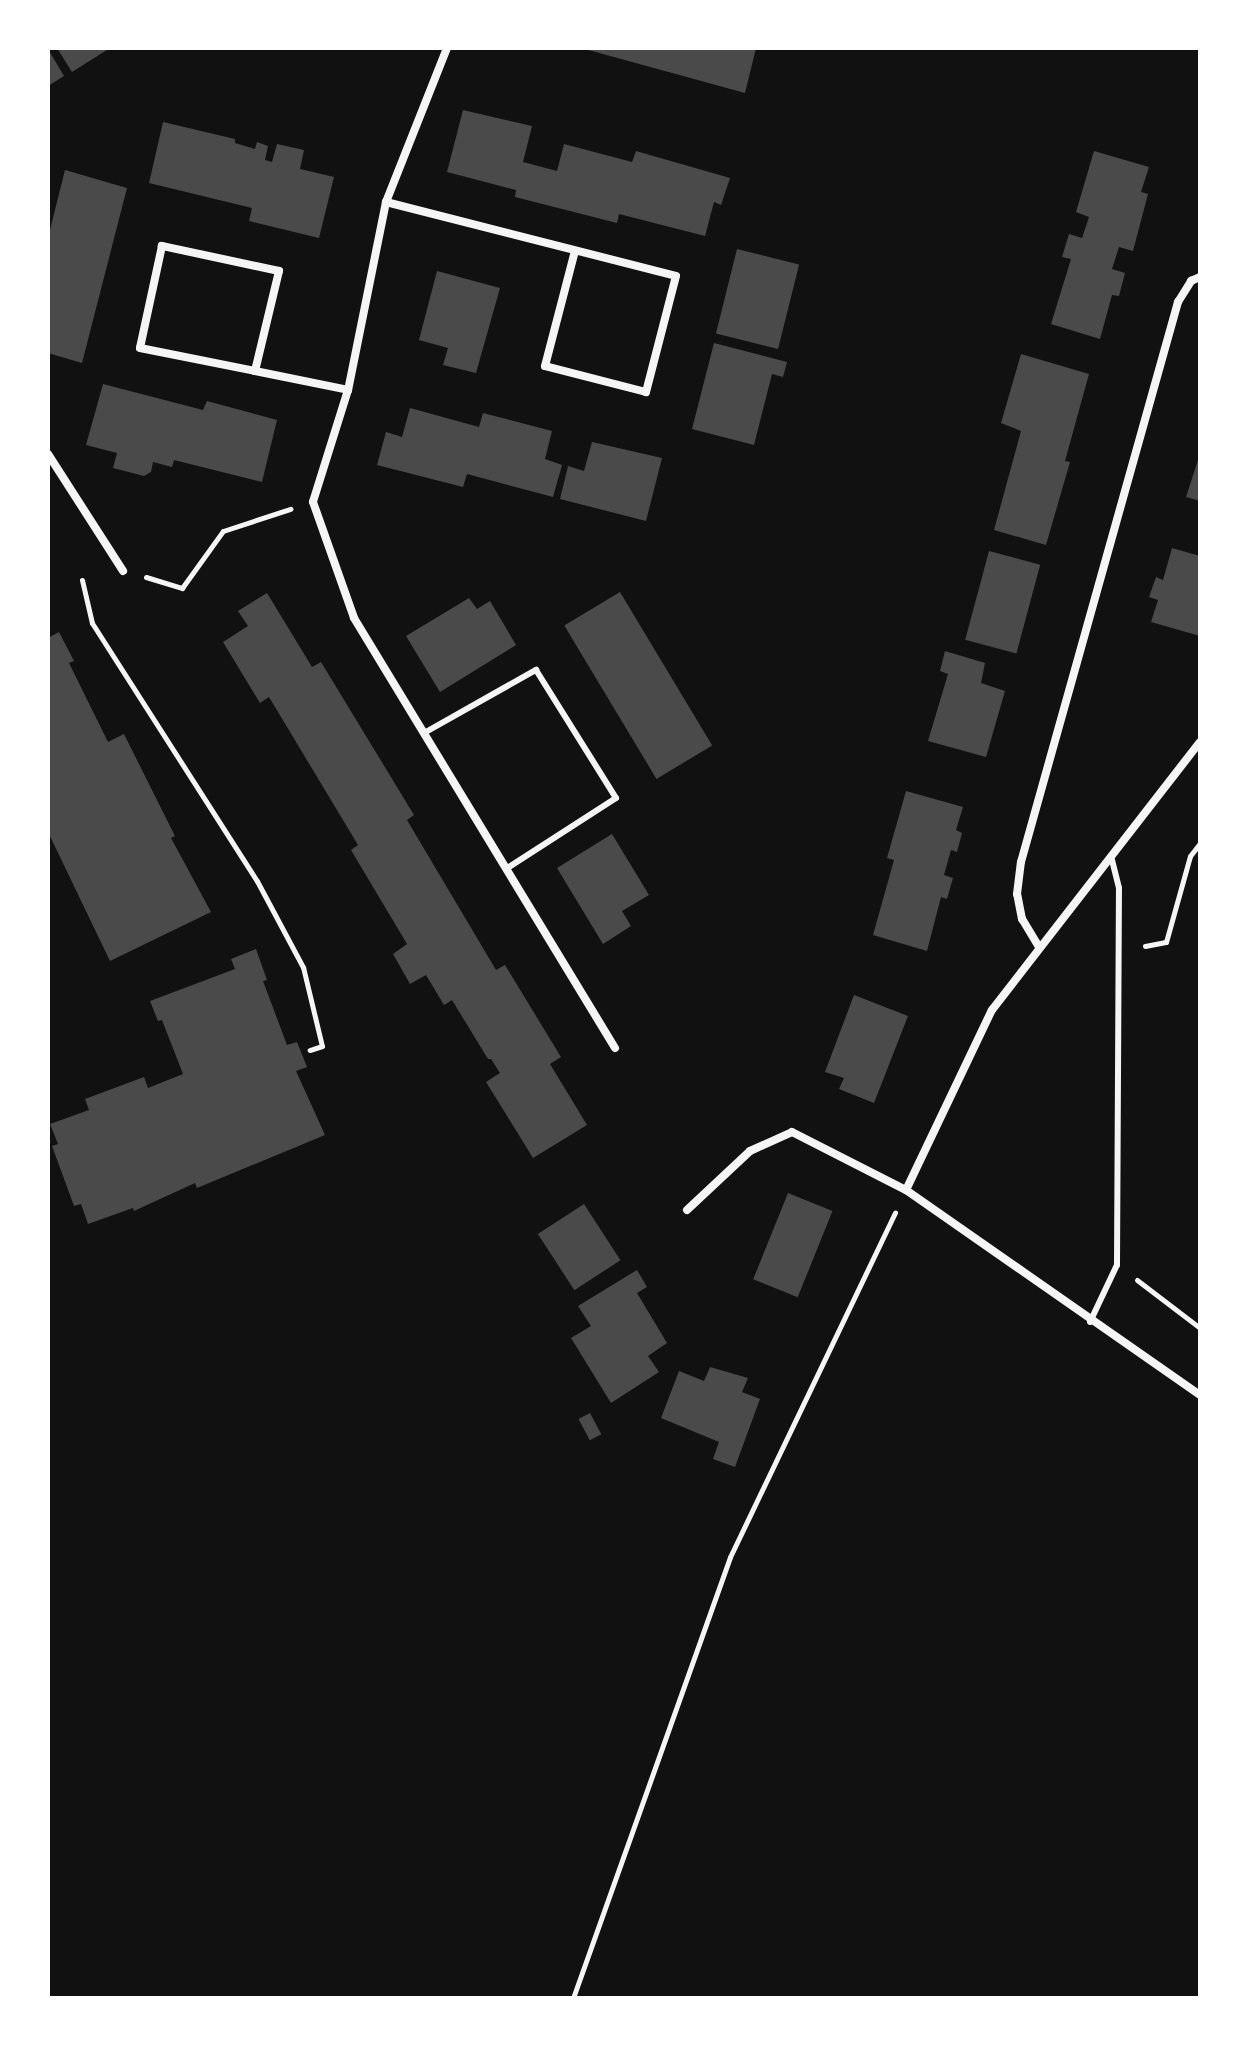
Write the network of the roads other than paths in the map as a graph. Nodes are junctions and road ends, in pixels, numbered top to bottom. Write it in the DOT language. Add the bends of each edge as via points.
graph roads {
  1 [pos="447,48"];
  2 [pos="386,202"];
  3 [pos="575,251"];
  4 [pos="1200,277"];
  5 [pos="255,371"];
  6 [pos="348,390"];
  7 [pos="48,454"];
  8 [pos="123,571"];
  9 [pos="424,733"];
  10 [pos="1200,742"];
  11 [pos="1111,856"];
  12 [pos="506,869"];
  13 [pos="1039,947"];
  14 [pos="615,1048"];
  15 [pos="906,1190"];
  16 [pos="687,1210"];
  17 [pos="1090,1322"];
  18 [pos="1200,1395"];
  1 -- 2 [label="street"];
  2 -- 3 [label="street"];
  2 -- 6 [label="street"];
  3 -- 3 [label="street" via="676,276 646,392 545,366"];
  4 -- 13 [label="street" via="1191,281 1178,302 1021,862 1017,894 1022,919"];
  5 -- 5 [label="street" via="140,348 162,246 279,271"];
  5 -- 6 [label="street"];
  6 -- 9 [label="street" via="313,502 354,618"];
  7 -- 8 [label="street"];
  9 -- 12 [label="street"];
  9 -- 12 [label="lane" via="536,670 616,798"];
  10 -- 11 [label="street"];
  11 -- 13 [label="street"];
  11 -- 17 [label="lane" via="1119,888 1117,1265"];
  12 -- 14 [label="street"];
  13 -- 15 [label="street" via="992,1010"];
  15 -- 16 [label="street" via="792,1132 750,1151"];
  15 -- 17 [label="street"];
  17 -- 18 [label="street"];
}
